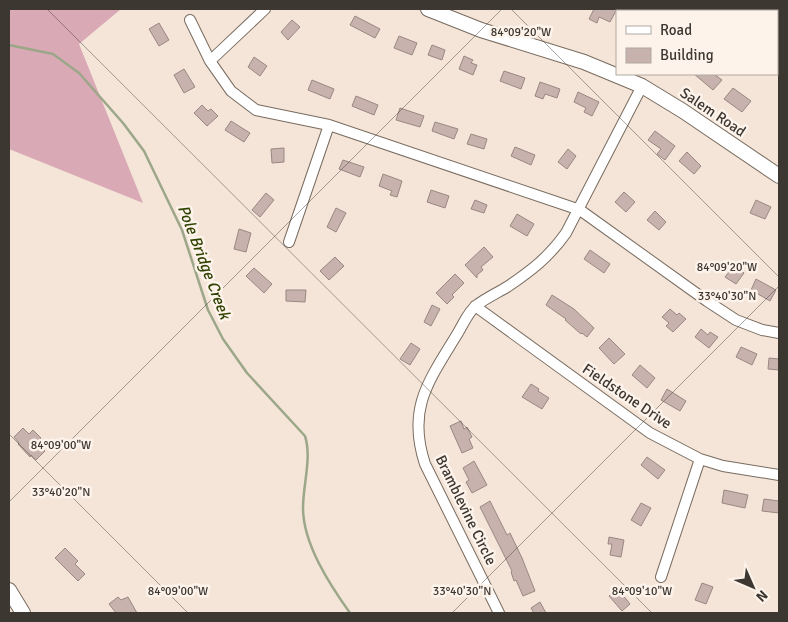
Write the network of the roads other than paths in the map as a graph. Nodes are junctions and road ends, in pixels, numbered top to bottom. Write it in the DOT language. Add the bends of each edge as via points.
graph roads {
  1 [pos="265,9"];
  2 [pos="428,9"];
  3 [pos="190,20"];
  4 [pos="210,61"];
  5 [pos="642,86"];
  6 [pos="329,125"];
  7 [pos="779,176"];
  8 [pos="580,210"];
  9 [pos="289,242"];
  10 [pos="475,306"];
  11 [pos="779,333"];
  12 [pos="700,459"];
  13 [pos="779,475"];
  14 [pos="662,577"];
  15 [pos="9,590"];
  16 [pos="23,613"];
  17 [pos="499,613"];
  1 -- 4 [label="street"];
  2 -- 5 [label="street, Salem Road" via="481,30 584,62"];
  3 -- 4 [label="street"];
  4 -- 6 [label="street" via="231,91 256,110"];
  5 -- 7 [label="street, Salem Road"];
  5 -- 8 [label="street, Bramblevine Circle"];
  6 -- 8 [label="street"];
  6 -- 9 [label="street"];
  8 -- 10 [label="street, Bramblevine Circle" via="552,252"];
  8 -- 11 [label="street" via="736,320"];
  10 -- 12 [label="street, Fieldstone Drive" via="650,433"];
  10 -- 17 [label="street, Bramblevine Circle" via="430,378 419,414 419,440 425,464"];
  12 -- 13 [label="street, Fieldstone Drive" via="745,471"];
  12 -- 14 [label="street"];
  15 -- 16 [label="street"];
}
